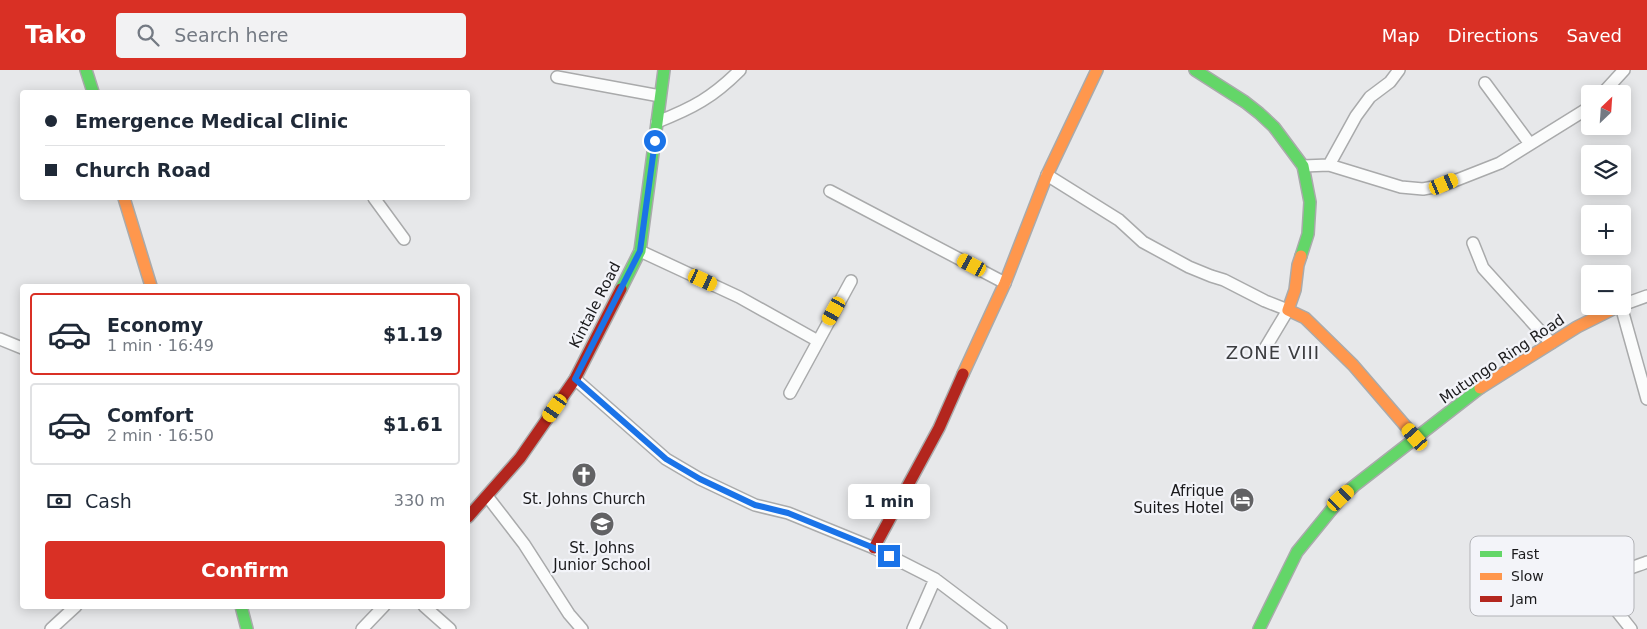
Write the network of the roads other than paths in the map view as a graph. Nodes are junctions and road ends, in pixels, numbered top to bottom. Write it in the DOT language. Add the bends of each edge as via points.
graph roads {
  1 [pos="86,70"];
  2 [pos="664,70"];
  3 [pos="740,70"];
  4 [pos="1097,70"];
  5 [pos="1195,70"];
  6 [pos="1399,70"];
  7 [pos="1624,70"];
  8 [pos="1208,73"];
  9 [pos="558,78"];
  10 [pos="1485,83"];
  11 [pos="1610,85"];
  12 [pos="92,90"];
  13 [pos="660,96"];
  14 [pos="1581,113"];
  15 [pos="658,122"];
  16 [pos="1530,144"];
  17 [pos="1329,165"];
  18 [pos="1303,166"];
  19 [pos="1047,175"];
  20 [pos="830,190"];
  21 [pos="125,200"];
  22 [pos="375,200"];
  23 [pos="404,239"];
  24 [pos="1473,243"];
  25 [pos="640,251"];
  26 [pos="851,281"];
  27 [pos="1005,283"];
  28 [pos="150,284"];
  29 [pos="1647,296"];
  30 [pos="1631,302"];
  31 [pos="1288,310"];
  32 [pos="1602,315"];
  33 [pos="1624,315"];
  34 [pos="0,339"];
  35 [pos="818,341"];
  36 [pos="1551,343"];
  37 [pos="20,347"];
  38 [pos="1264,350"];
  39 [pos="575,379"];
  40 [pos="790,393"];
  41 [pos="1647,399"];
  42 [pos="1415,437"];
  43 [pos="487,496"];
  44 [pos="470,515"];
  45 [pos="874,548"];
  46 [pos="1647,562"];
  47 [pos="1634,567"];
  48 [pos="935,580"];
  49 [pos="73,609"];
  50 [pos="242,609"];
  51 [pos="381,609"];
  52 [pos="427,609"];
  53 [pos="1621,616"];
  54 [pos="51,629"];
  55 [pos="247,629"];
  56 [pos="362,629"];
  57 [pos="450,629"];
  58 [pos="582,629"];
  59 [pos="913,629"];
  60 [pos="1001,629"];
  61 [pos="1259,629"];
  62 [pos="1631,629"];
  1 -- 12 [label="street"];
  2 -- 13 [label="street, Kintale Road"];
  3 -- 15 [label="street" via="722,88 693,108"];
  4 -- 19 [label="street"];
  5 -- 8 [label="street"];
  6 -- 17 [label="street" via="1361,109"];
  7 -- 11 [label="street"];
  8 -- 18 [label="street" via="1274,127"];
  9 -- 13 [label="street"];
  10 -- 16 [label="street"];
  13 -- 15 [label="street, Kintale Road"];
  14 -- 16 [label="street"];
  15 -- 25 [label="street, Kintale Road"];
  16 -- 17 [label="street" via="1500,163 1444,184 1423,188 1401,186"];
  17 -- 18 [label="street"];
  18 -- 31 [label="street" via="1310,202 1308,234"];
  19 -- 27 [label="street"];
  19 -- 31 [label="street" via="1119,220 1143,242 1189,267"];
  20 -- 27 [label="street"];
  21 -- 28 [label="street"];
  22 -- 23 [label="street"];
  24 -- 36 [label="street" via="1483,268"];
  25 -- 35 [label="street" via="739,297"];
  25 -- 39 [label="street, Kintale Road"];
  26 -- 35 [label="street"];
  27 -- 45 [label="street" via="939,428"];
  29 -- 30 [label="street, Mutungo Ring Road"];
  31 -- 38 [label="street"];
  31 -- 42 [label="street" via="1305,318 1352,365"];
  32 -- 36 [label="street, Mutungo Ring Road"];
  33 -- 41 [label="street"];
  34 -- 37 [label="street"];
  35 -- 40 [label="street"];
  36 -- 42 [label="street, Mutungo Ring Road" via="1478,389"];
  39 -- 43 [label="street, Kintale Road" via="520,458"];
  39 -- 45 [label="street" via="666,459 700,479 755,505 788,513"];
  42 -- 61 [label="street, Mutungo Ring Road" via="1341,498 1297,552"];
  43 -- 44 [label="street, Kintale Road"];
  43 -- 58 [label="street"];
  45 -- 48 [label="street"];
  46 -- 47 [label="street"];
  48 -- 59 [label="street"];
  48 -- 60 [label="street"];
  49 -- 54 [label="street"];
  50 -- 55 [label="street"];
  51 -- 56 [label="street"];
  52 -- 57 [label="street"];
  53 -- 62 [label="street"];
}
